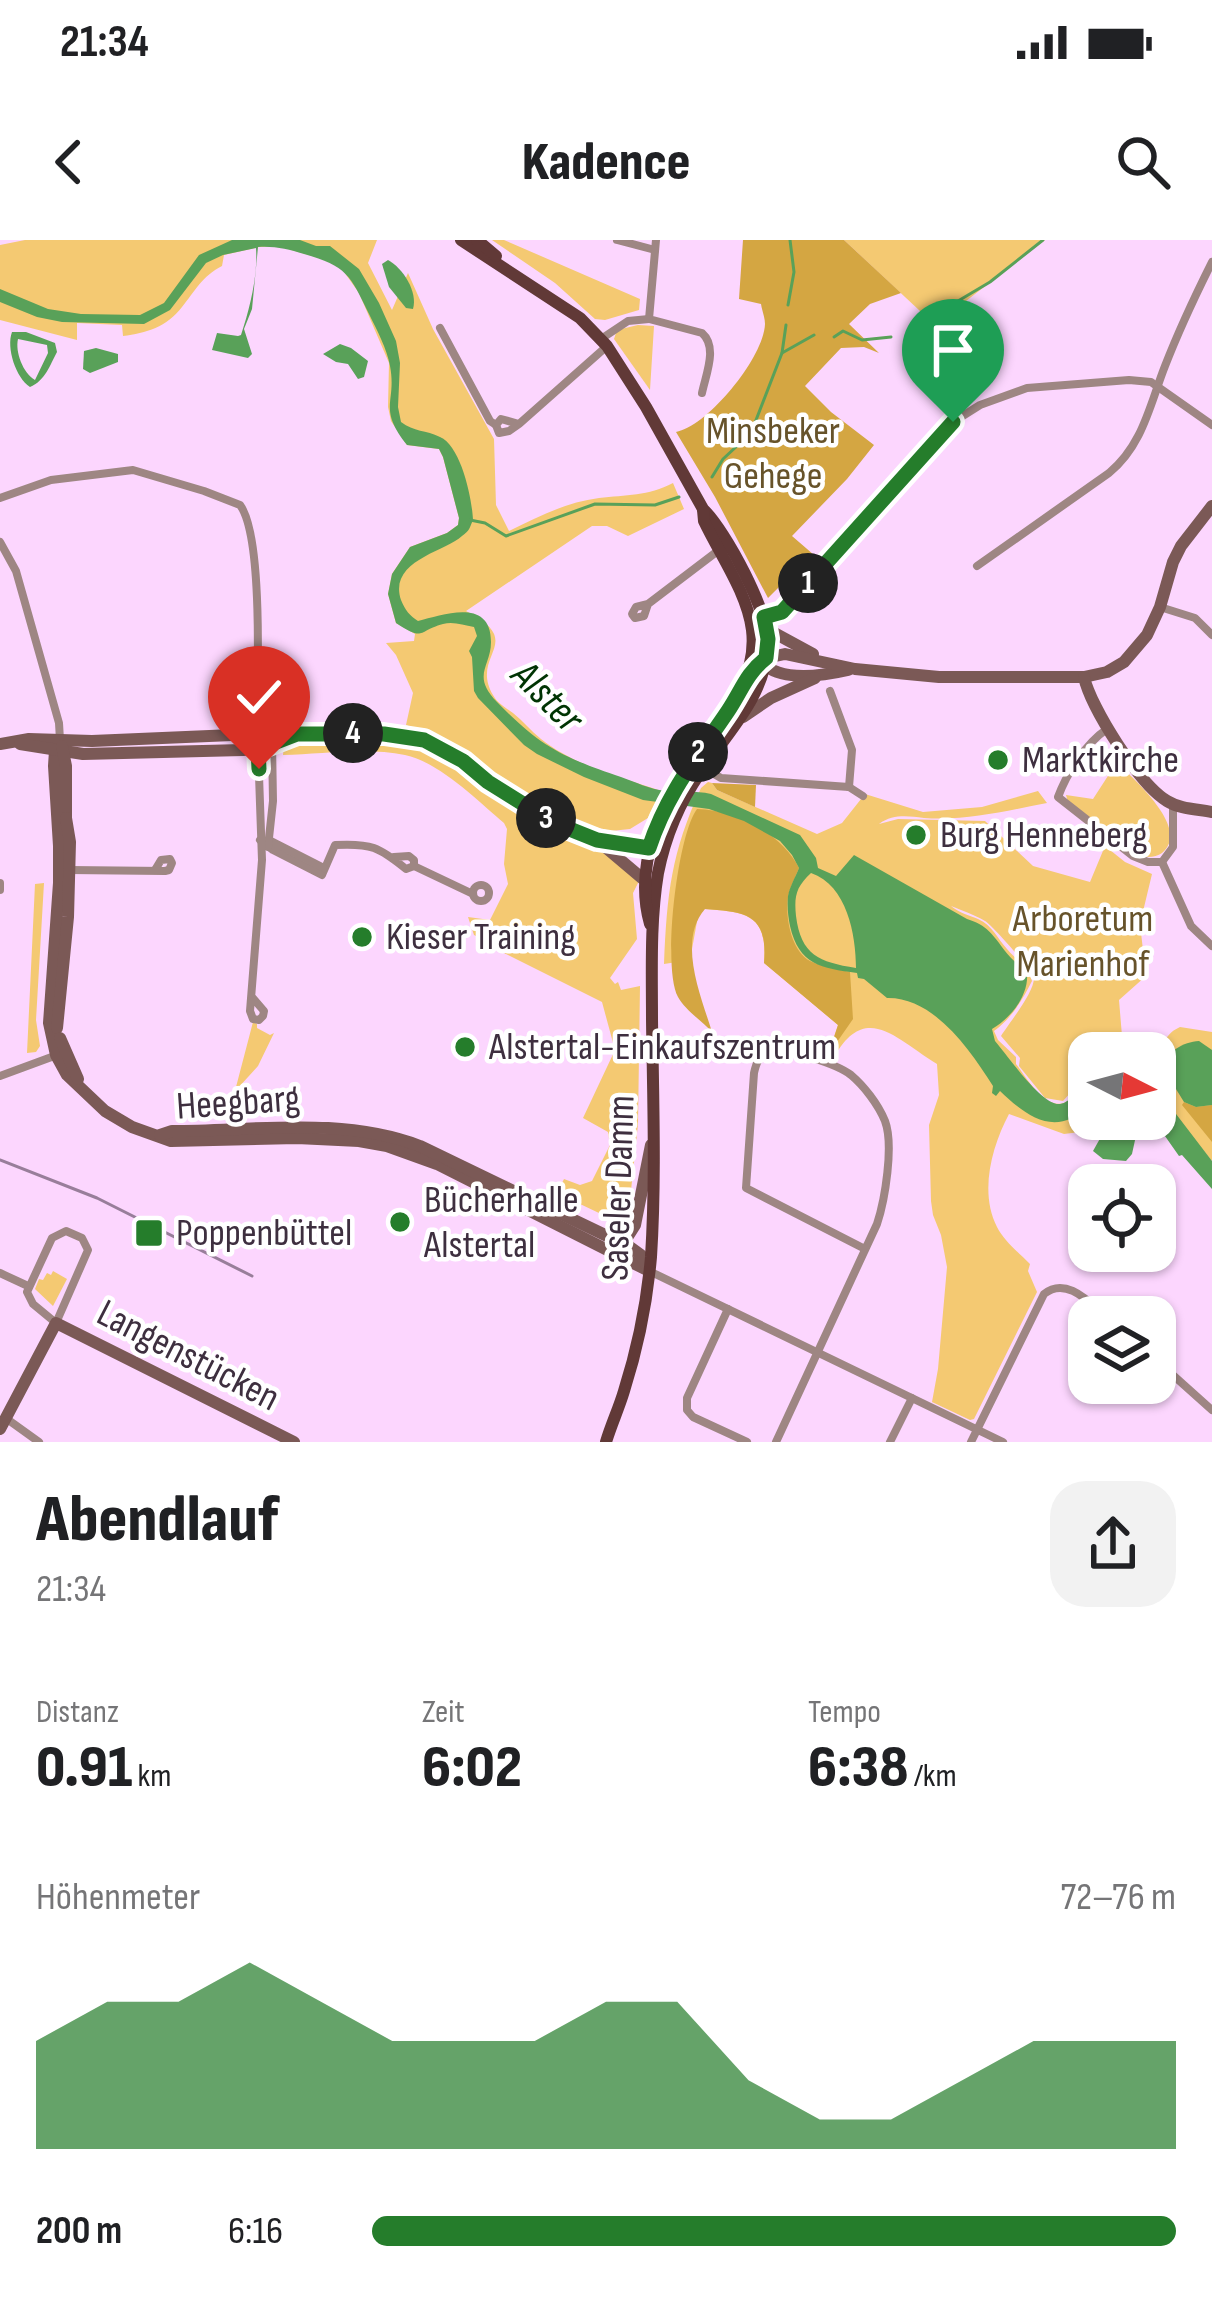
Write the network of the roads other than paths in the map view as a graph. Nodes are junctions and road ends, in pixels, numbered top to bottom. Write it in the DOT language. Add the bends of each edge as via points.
graph roads {
  1 [pos="461,240"];
  2 [pos="477,240"];
  3 [pos="617,240"];
  4 [pos="655,245"];
  5 [pos="1212,262"];
  6 [pos="519,278"];
  7 [pos="649,319"];
  8 [pos="440,328"];
  9 [pos="604,342"];
  10 [pos="1158,388"];
  11 [pos="702,393"];
  12 [pos="1212,424"];
  13 [pos="0,498"];
  14 [pos="1212,506"];
  15 [pos="0,542"];
  16 [pos="723,548"];
  17 [pos="976,566"];
  18 [pos="649,604"];
  19 [pos="1160,607"];
  20 [pos="766,623"];
  21 [pos="1212,635"];
  22 [pos="753,646"];
  23 [pos="830,662"];
  24 [pos="764,663"];
  25 [pos="855,669"];
  26 [pos="821,676"];
  27 [pos="746,677"];
  28 [pos="1084,677"];
  29 [pos="830,691"];
  30 [pos="740,718"];
  31 [pos="1109,728"];
  32 [pos="263,737"];
  33 [pos="8,743"];
  34 [pos="61,752"];
  35 [pos="698,763"];
  36 [pos="849,787"];
  37 [pos="863,796"];
  38 [pos="1173,804"];
  39 [pos="1212,812"];
  40 [pos="66,818"];
  41 [pos="667,820"];
  42 [pos="597,840"];
  43 [pos="266,842"];
  44 [pos="59,846"];
  45 [pos="648,853"];
  46 [pos="662,856"];
  47 [pos="1162,862"];
  48 [pos="69,870"];
  49 [pos="155,870"];
  50 [pos="644,879"];
  51 [pos="473,894"];
  52 [pos="652,933"];
  53 [pos="1212,946"];
  54 [pos="51,994"];
  55 [pos="252,997"];
  56 [pos="57,1028"];
  57 [pos="60,1054"];
  58 [pos="0,1076"];
  59 [pos="159,1135"];
  60 [pos="653,1136"];
  61 [pos="617,1240"];
  62 [pos="865,1249"];
  63 [pos="649,1271"];
  64 [pos="0,1273"];
  65 [pos="28,1286"];
  66 [pos="1080,1296"];
  67 [pos="728,1309"];
  68 [pos="56,1323"];
  69 [pos="817,1352"];
  70 [pos="1176,1378"];
  71 [pos="912,1398"];
  72 [pos="1212,1410"];
  73 [pos="3,1424"];
  74 [pos="977,1430"];
  75 [pos="605,1441"];
  76 [pos="39,1442"];
  77 [pos="293,1442"];
  78 [pos="746,1442"];
  79 [pos="776,1442"];
  80 [pos="890,1442"];
  81 [pos="971,1442"];
  82 [pos="1004,1442"];
  1 -- 6 [label="main road"];
  2 -- 6 [label="main road"];
  3 -- 4 [label="street"];
  4 -- 7 [label="street"];
  5 -- 10 [label="street"];
  6 -- 9 [label="main road"];
  7 -- 9 [label="street" via="628,321"];
  7 -- 11 [label="street" via="708,337"];
  8 -- 9 [label="street" via="496,424 518,424"];
  9 -- 16 [label="main road"];
  10 -- 12 [label="street"];
  10 -- 17 [label="street" via="1118,465"];
  10 -- 20 [label="street" via="1129,380 1038,386 980,405 953,422"];
  13 -- 32 [label="street" via="51,479 133,470 240,505 254,570"];
  14 -- 19 [label="street" via="1180,546"];
  15 -- 34 [label="street" via="16,571"];
  16 -- 18 [label="street"];
  16 -- 20 [label="main road"];
  16 -- 22 [label="main road"];
  19 -- 21 [label="street" via="1195,618"];
  19 -- 28 [label="street" via="1132,655"];
  20 -- 23 [label="street"];
  20 -- 24 [label="main road"];
  22 -- 24 [label="street"];
  22 -- 27 [label="main road, Saseler Damm"];
  23 -- 24 [label="street" via="785,654"];
  23 -- 25 [label="street"];
  24 -- 26 [label="street" via="777,673"];
  24 -- 27 [label="street"];
  24 -- 30 [label="main road, Saseler Damm"];
  25 -- 26 [label="street"];
  25 -- 28 [label="street"];
  26 -- 30 [label="street"];
  27 -- 35 [label="main road, Saseler Damm"];
  28 -- 31 [label="street"];
  29 -- 36 [label="street" via="852,750"];
  30 -- 35 [label="main road, Saseler Damm"];
  31 -- 38 [label="street" via="1153,791"];
  31 -- 47 [label="street" via="1080,756 1058,797 1133,856"];
  32 -- 34 [label="street"];
  32 -- 34 [label="street"];
  32 -- 42 [label="street" via="424,740 537,813"];
  32 -- 43 [label="street"];
  33 -- 34 [label="street" via="43,739"];
  34 -- 40 [label="street"];
  34 -- 44 [label="street"];
  35 -- 36 [label="street" via="727,778"];
  35 -- 41 [label="main road, Saseler Damm"];
  36 -- 37 [label="street"];
  38 -- 39 [label="street"];
  38 -- 47 [label="street" via="1172,847"];
  40 -- 44 [label="street"];
  40 -- 48 [label="street"];
  41 -- 45 [label="main road, Saseler Damm"];
  41 -- 46 [label="main road, Saseler Damm"];
  42 -- 45 [label="street"];
  42 -- 50 [label="street"];
  43 -- 51 [label="street" via="323,871 335,845 366,844 403,868"];
  43 -- 55 [label="street"];
  44 -- 54 [label="street"];
  45 -- 46 [label="street"];
  45 -- 50 [label="main road, Saseler Damm"];
  46 -- 52 [label="main road, Saseler Damm"];
  47 -- 53 [label="street" via="1191,926"];
  48 -- 49 [label="street"];
  48 -- 56 [label="street"];
  50 -- 52 [label="main road, Saseler Damm"];
  52 -- 60 [label="main road, Saseler Damm"];
  54 -- 56 [label="street"];
  54 -- 57 [label="street" via="49,1023"];
  56 -- 57 [label="street"];
  57 -- 58 [label="street"];
  57 -- 59 [label="street" via="67,1075 111,1115"];
  59 -- 61 [label="street, Heegbarg" via="323,1128 392,1137"];
  59 -- 63 [label="street, Heegbarg" via="386,1146"];
  60 -- 61 [label="street" via="635,1225"];
  60 -- 63 [label="main road, Saseler Damm"];
  61 -- 63 [label="street, Heegbarg"];
  62 -- 62 [label="street" via="746,1188 754,1073 770,1051 849,1073 884,1120 880,1213"];
  62 -- 69 [label="street"];
  63 -- 67 [label="street, Heegbarg"];
  63 -- 75 [label="main road, Saseler Damm" via="630,1372"];
  64 -- 65 [label="street"];
  65 -- 68 [label="street" via="33,1304"];
  65 -- 68 [label="street" via="54,1236 66,1231 85,1240 87,1254"];
  66 -- 74 [label="street" via="1054,1287 1044,1294"];
  67 -- 69 [label="street, Heegbarg"];
  67 -- 78 [label="street" via="686,1406"];
  68 -- 73 [label="street"];
  68 -- 77 [label="street, Langenstücken"];
  69 -- 71 [label="street, Heegbarg"];
  69 -- 79 [label="street"];
  70 -- 72 [label="street"];
  71 -- 74 [label="street, Heegbarg"];
  71 -- 80 [label="street"];
  73 -- 76 [label="street"];
  74 -- 81 [label="street"];
  74 -- 82 [label="street, Heegbarg"];
}
